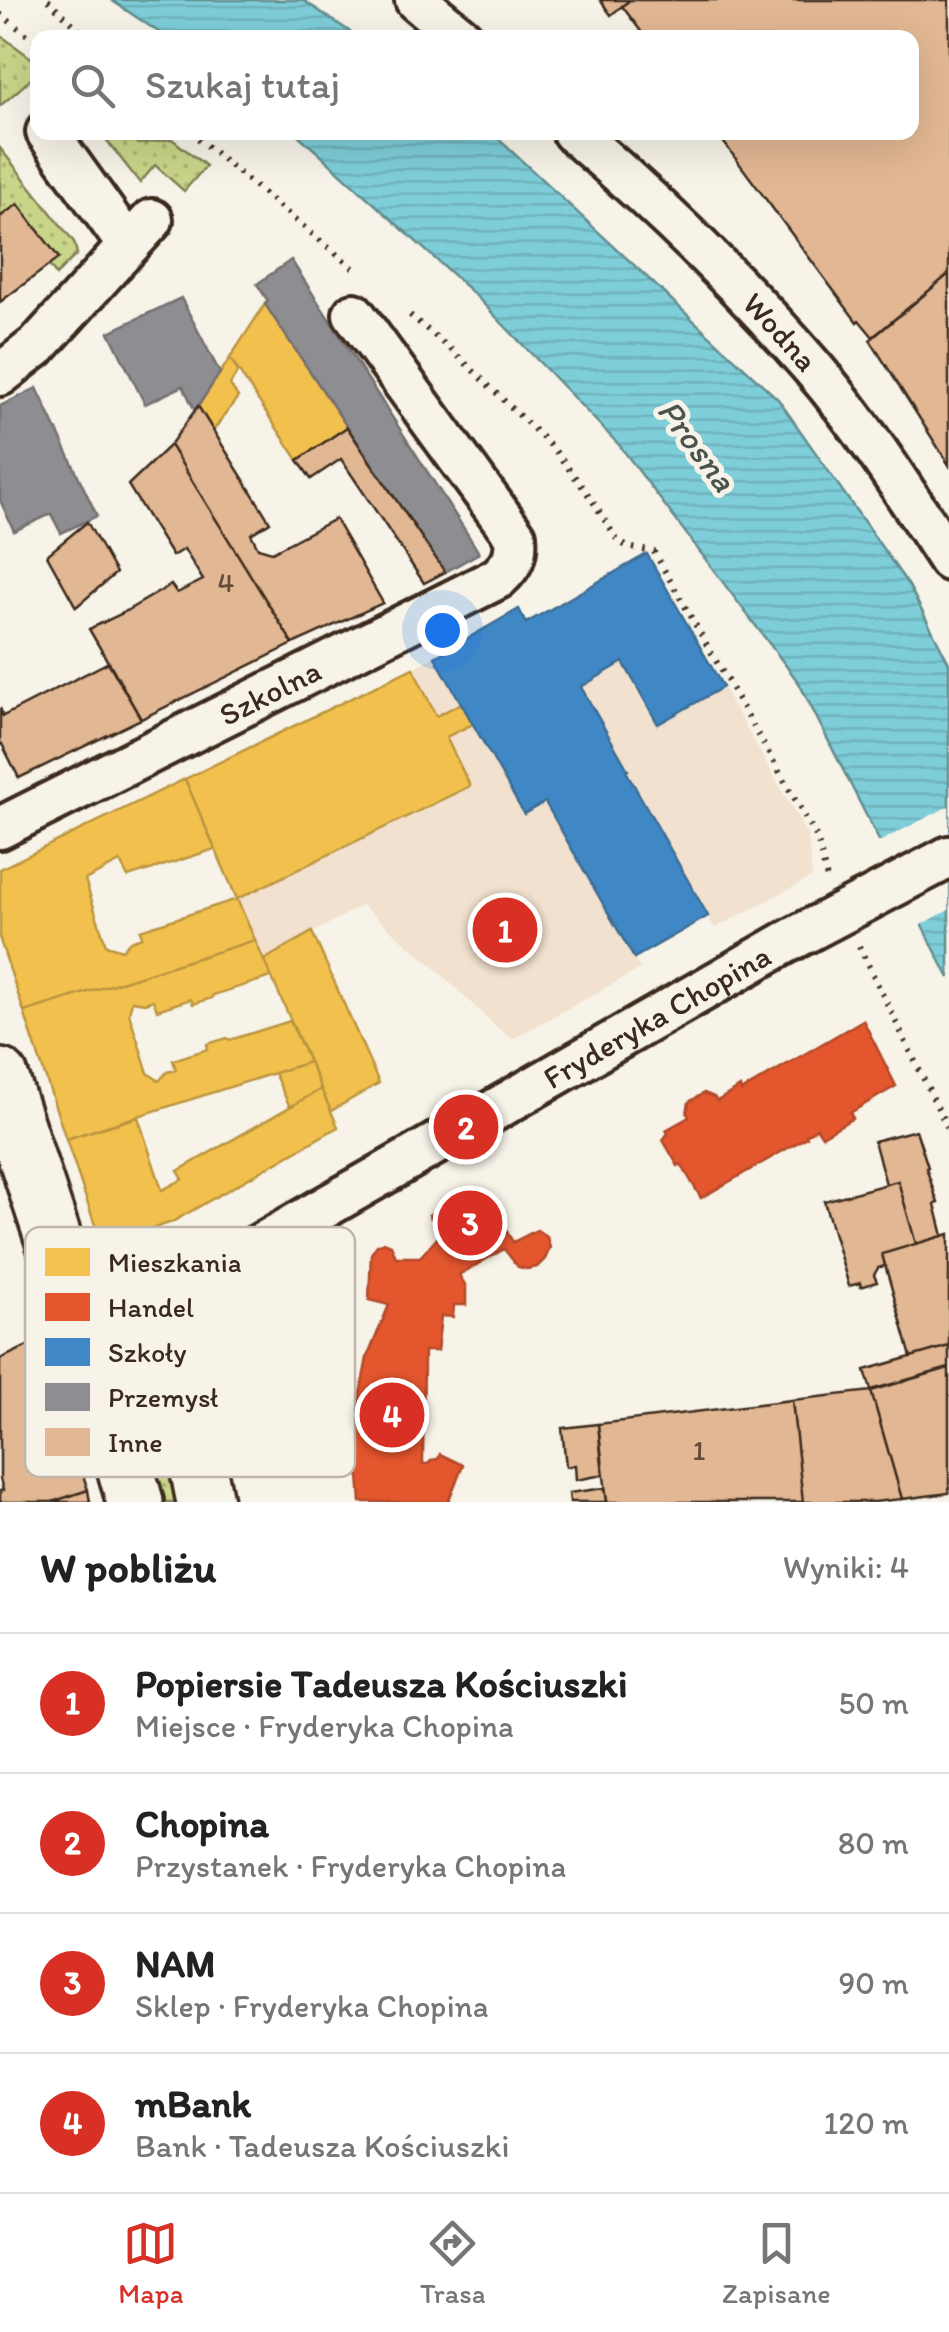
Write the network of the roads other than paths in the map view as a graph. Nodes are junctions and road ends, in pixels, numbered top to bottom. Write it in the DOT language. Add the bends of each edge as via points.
graph roads {
  1 [pos="416,0"];
  2 [pos="452,30"];
  3 [pos="56,140"];
  4 [pos="582,140"];
  5 [pos="354,314"];
  6 [pos="0,374"];
  7 [pos="949,560"];
  8 [pos="0,828"];
  9 [pos="949,857"];
  10 [pos="0,1077"];
  11 [pos="50,1227"];
  12 [pos="291,1227"];
  13 [pos="127,1477"];
  14 [pos="201,1477"];
  15 [pos="134,1502"];
  16 [pos="206,1502"];
  1 -- 2 [label="street"];
  3 -- 6 [label="street" via="140,232 38,345"];
  4 -- 7 [label="street, Wodna" via="722,269 814,369"];
  5 -- 8 [label="street, Szkolna" via="515,536 511,566"];
  9 -- 12 [label="street, Fryderyka Chopina" via="721,979"];
  10 -- 11 [label="street"];
  13 -- 15 [label="street"];
  14 -- 16 [label="street"];
}
